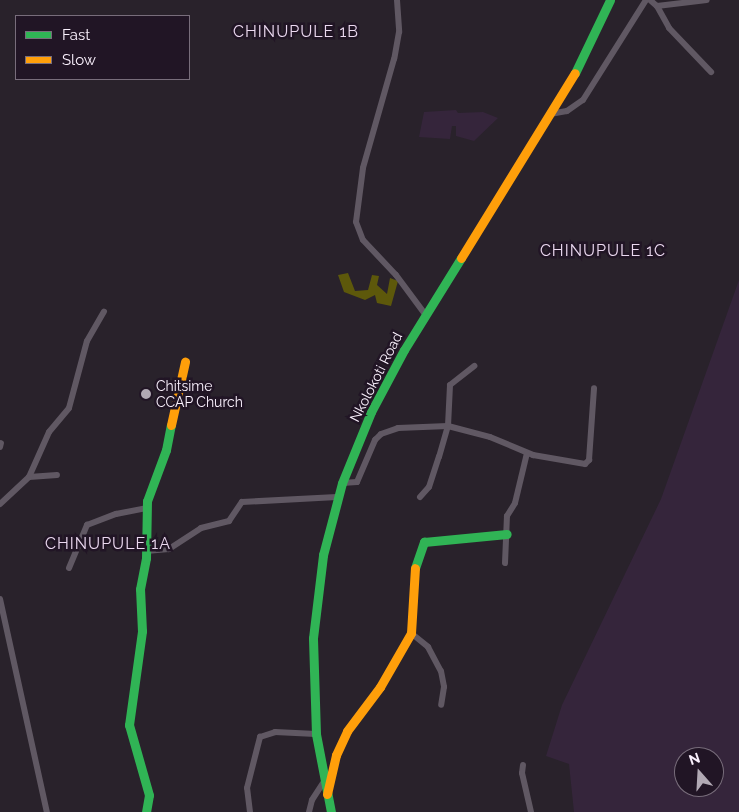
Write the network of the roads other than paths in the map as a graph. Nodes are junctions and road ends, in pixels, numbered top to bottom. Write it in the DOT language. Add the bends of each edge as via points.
graph roads {
  1 [pos="396,0"];
  2 [pos="610,0"];
  3 [pos="648,0"];
  4 [pos="707,0"];
  5 [pos="657,6"];
  6 [pos="711,72"];
  7 [pos="550,114"];
  8 [pos="104,312"];
  9 [pos="425,314"];
  10 [pos="185,362"];
  11 [pos="474,366"];
  12 [pos="594,388"];
  13 [pos="448,426"];
  14 [pos="527,453"];
  15 [pos="57,475"];
  16 [pos="30,477"];
  17 [pos="342,483"];
  18 [pos="338,497"];
  19 [pos="420,497"];
  20 [pos="0,504"];
  21 [pos="147,508"];
  22 [pos="507,534"];
  23 [pos="146,551"];
  24 [pos="505,563"];
  25 [pos="69,568"];
  26 [pos="0,599"];
  27 [pos="411,633"];
  28 [pos="441,704"];
  29 [pos="316,734"];
  30 [pos="523,765"];
  31 [pos="323,783"];
  32 [pos="327,796"];
  33 [pos="47,812"];
  34 [pos="146,812"];
  35 [pos="250,812"];
  36 [pos="309,812"];
  37 [pos="331,812"];
  38 [pos="531,812"];
  1 -- 9 [label="street" via="399,27 394,59 363,168 356,222 364,240"];
  2 -- 7 [label="main road, Nkolokoti Road" via="586,54"];
  3 -- 5 [label="street"];
  3 -- 7 [label="street" via="583,100 567,111"];
  4 -- 5 [label="street"];
  5 -- 6 [label="street" via="669,28"];
  7 -- 9 [label="main road, Nkolokoti Road"];
  8 -- 16 [label="street" via="87,341 68,408 48,432"];
  9 -- 17 [label="main road, Nkolokoti Road" via="371,412"];
  10 -- 21 [label="main road" via="169,441"];
  11 -- 13 [label="street" via="450,385"];
  12 -- 14 [label="street" via="588,462"];
  13 -- 14 [label="street" via="490,437"];
  13 -- 17 [label="street" via="398,428 382,434 370,449 358,481"];
  13 -- 19 [label="street" via="429,487"];
  14 -- 22 [label="street" via="515,503 508,516"];
  15 -- 16 [label="street"];
  16 -- 20 [label="street"];
  17 -- 18 [label="main road, Nkolokoti Road"];
  18 -- 23 [label="street" via="239,502 229,521 201,528 169,549"];
  18 -- 29 [label="main road, Nkolokoti Road" via="318,584 313,638"];
  21 -- 23 [label="main road"];
  21 -- 25 [label="street" via="116,514 87,526"];
  22 -- 24 [label="street"];
  22 -- 27 [label="main road" via="457,536 424,542 418,552 414,572"];
  23 -- 34 [label="main road" via="140,588 142,631 129,725 149,795"];
  26 -- 33 [label="street"];
  27 -- 28 [label="street" via="428,648 442,671"];
  27 -- 32 [label="main road" via="380,687 347,731 336,755"];
  29 -- 31 [label="main road, Nkolokoti Road"];
  29 -- 35 [label="street" via="275,732 260,737 247,788"];
  30 -- 38 [label="street"];
  31 -- 32 [label="main road, Nkolokoti Road"];
  31 -- 36 [label="street" via="312,800"];
  32 -- 37 [label="main road, Nkolokoti Road"];
}
